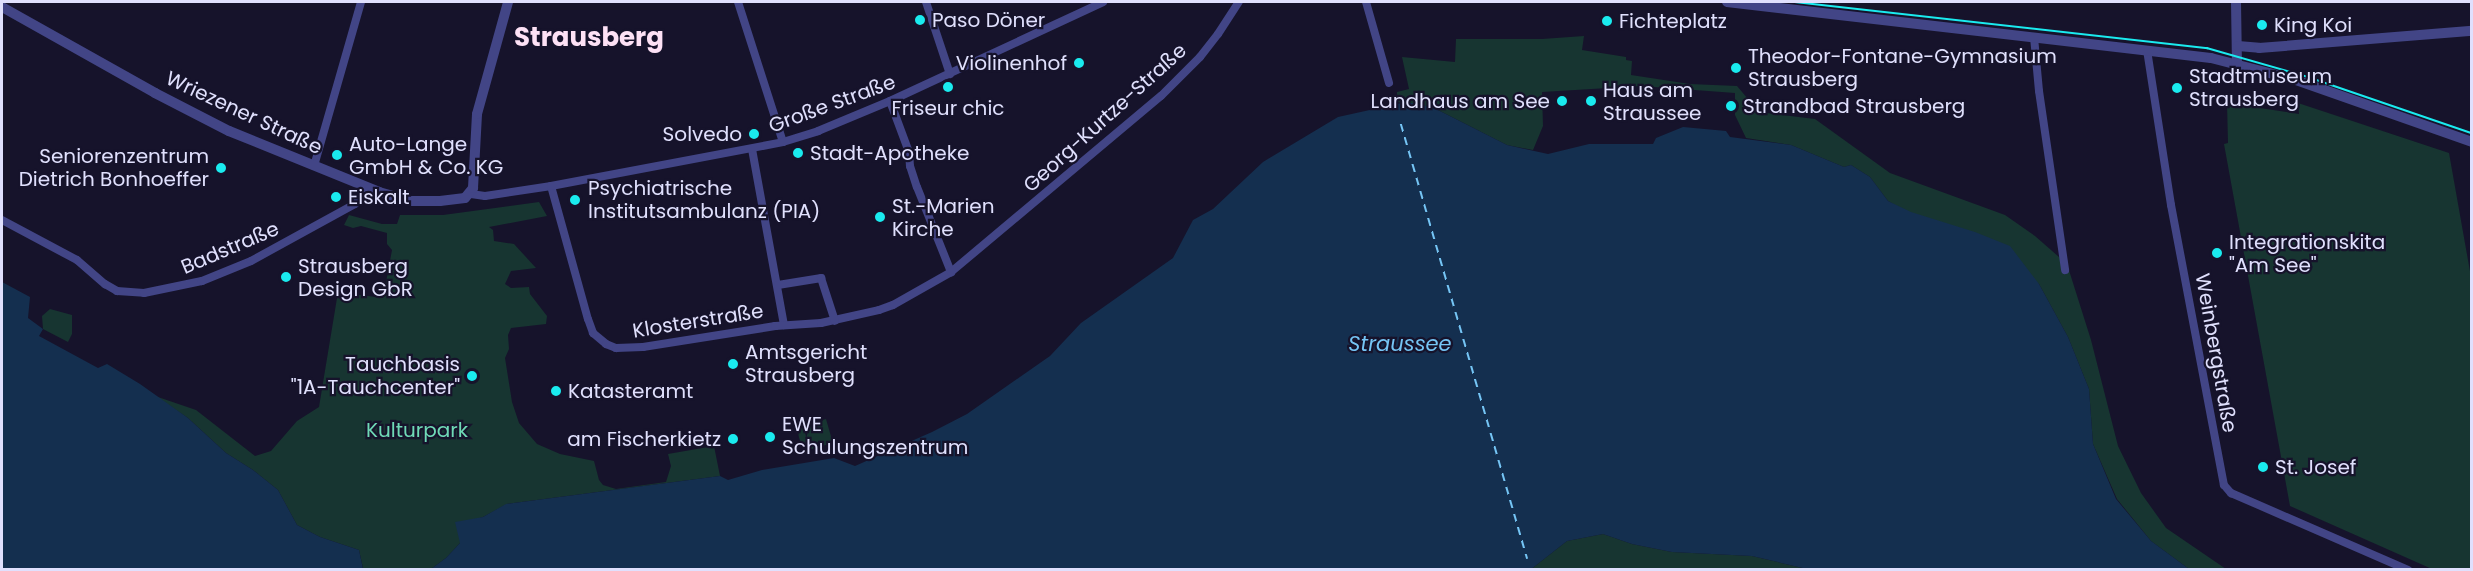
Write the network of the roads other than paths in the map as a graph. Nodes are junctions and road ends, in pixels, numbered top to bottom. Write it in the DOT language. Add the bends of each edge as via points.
graph roads {
  1 [pos="361,2"];
  2 [pos="508,2"];
  3 [pos="738,2"];
  4 [pos="926,2"];
  5 [pos="1102,2"];
  6 [pos="1239,2"];
  7 [pos="1366,2"];
  8 [pos="1727,2"];
  9 [pos="2236,2"];
  10 [pos="2,7"];
  11 [pos="2472,31"];
  12 [pos="2034,37"];
  13 [pos="2238,46"];
  14 [pos="2147,50"];
  15 [pos="2237,64"];
  16 [pos="950,74"];
  17 [pos="1389,83"];
  18 [pos="890,101"];
  19 [pos="783,142"];
  20 [pos="2472,142"];
  21 [pos="753,149"];
  22 [pos="314,166"];
  23 [pos="551,186"];
  24 [pos="369,188"];
  25 [pos="471,194"];
  26 [pos="485,196"];
  27 [pos="2,220"];
  28 [pos="2065,270"];
  29 [pos="951,272"];
  30 [pos="778,285"];
  31 [pos="835,321"];
  32 [pos="821,323"];
  33 [pos="784,325"];
  34 [pos="2408,570"];
  1 -- 22 [label="street"];
  2 -- 25 [label="street" via="477,114"];
  3 -- 19 [label="street"];
  4 -- 16 [label="street"];
  5 -- 16 [label="street, Große Straße"];
  6 -- 29 [label="street, Georg-Kurtze-Straße" via="1218,34 1169,88"];
  7 -- 17 [label="street"];
  8 -- 12 [label="street"];
  9 -- 13 [label="street"];
  10 -- 22 [label="street, Wriezener Straße" via="182,108"];
  11 -- 13 [label="street" via="2259,48"];
  12 -- 14 [label="street"];
  12 -- 28 [label="street"];
  13 -- 15 [label="street"];
  14 -- 15 [label="street"];
  14 -- 34 [label="street, Weinbergstraße" via="2171,206 2224,485 2231,493"];
  15 -- 20 [label="street" via="2296,80"];
  16 -- 18 [label="street, Große Straße"];
  18 -- 19 [label="street, Große Straße"];
  18 -- 29 [label="street"];
  19 -- 21 [label="street, Große Straße"];
  21 -- 23 [label="street, Große Straße"];
  21 -- 30 [label="street"];
  22 -- 24 [label="street, Wriezener Straße"];
  23 -- 26 [label="street, Große Straße"];
  23 -- 33 [label="street, Klosterstraße" via="583,307 593,333 606,344 625,349"];
  24 -- 25 [label="street, Wriezener Straße" via="410,201 465,198"];
  24 -- 27 [label="street, Badstraße" via="355,204 251,261 194,284 144,293 117,291 77,260"];
  25 -- 26 [label="street, Wriezener Straße"];
  29 -- 31 [label="street, Georg-Kurtze-Straße" via="893,305"];
  30 -- 31 [label="street" via="821,278"];
  30 -- 33 [label="street"];
  31 -- 32 [label="street, Georg-Kurtze-Straße"];
  32 -- 33 [label="street, Klosterstraße"];
}
